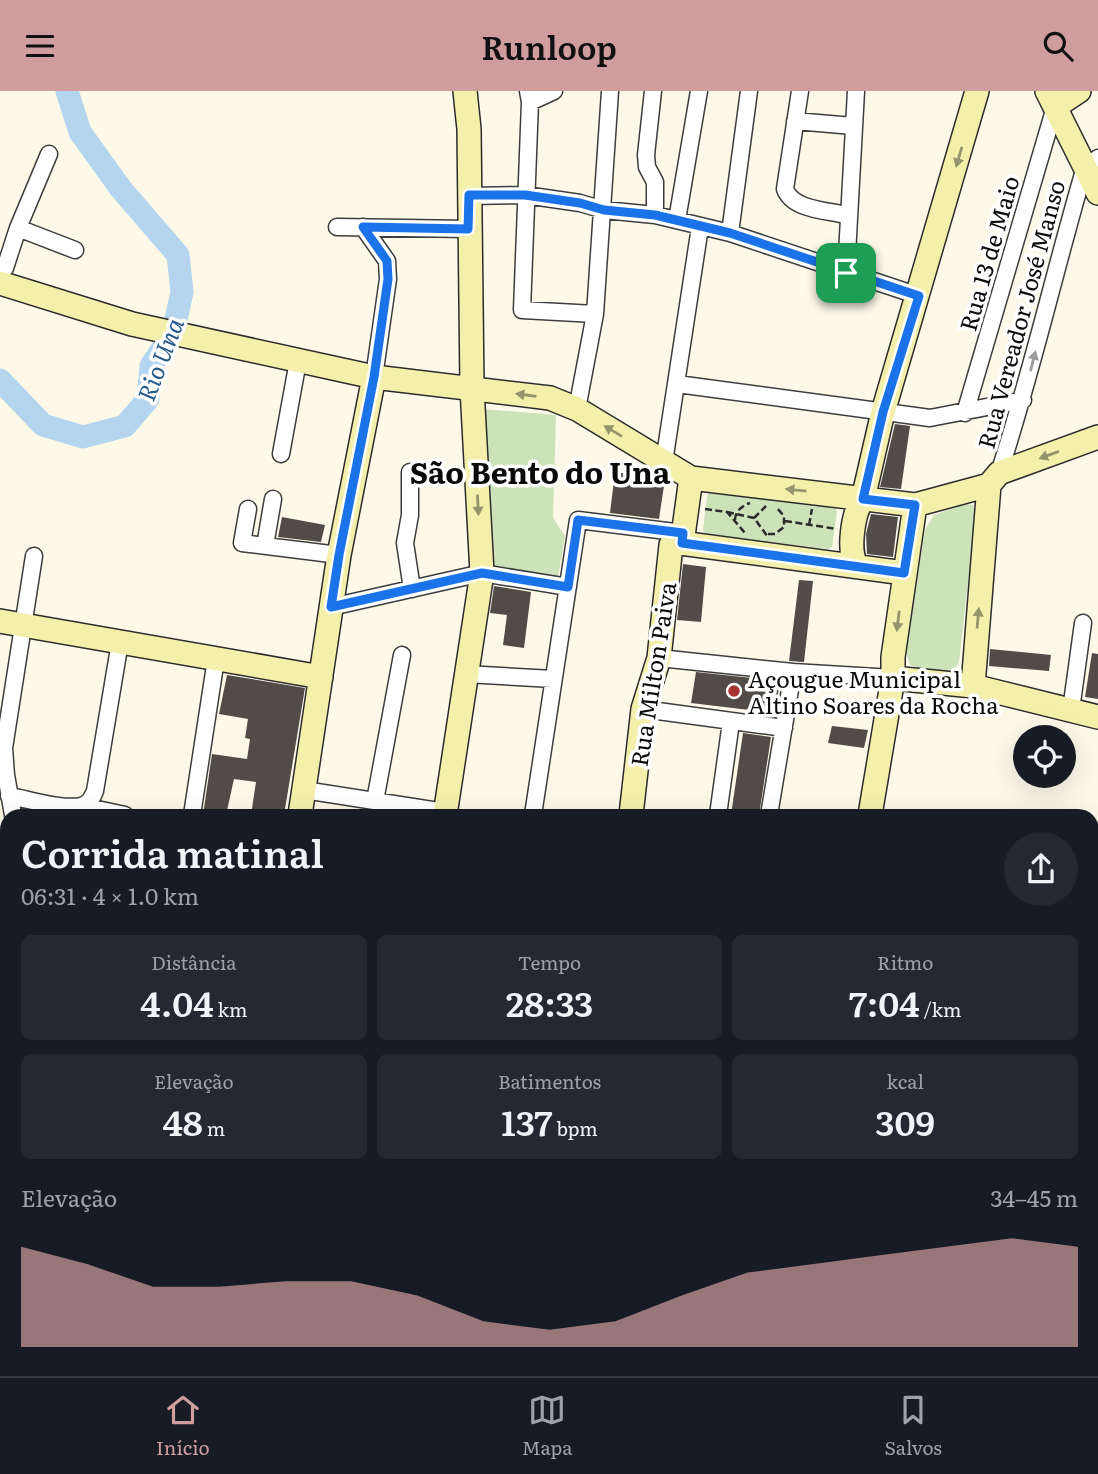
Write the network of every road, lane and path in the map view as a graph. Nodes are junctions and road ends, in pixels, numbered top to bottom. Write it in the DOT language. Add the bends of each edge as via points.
graph roads {
  1 [pos="465,91"];
  2 [pos="554,91"];
  3 [pos="610,91"];
  4 [pos="653,91"];
  5 [pos="699,91"];
  6 [pos="749,91"];
  7 [pos="800,91"];
  8 [pos="856,91"];
  9 [pos="977,91"];
  10 [pos="1079,91"];
  11 [pos="529,96"];
  12 [pos="1051,99"];
  13 [pos="795,121"];
  14 [pos="853,126"];
  15 [pos="49,154"];
  16 [pos="1091,162"];
  17 [pos="1098,193"];
  18 [pos="469,195"];
  19 [pos="525,195"];
  20 [pos="604,210"];
  21 [pos="655,215"];
  22 [pos="849,216"];
  23 [pos="677,220"];
  24 [pos="700,226"];
  25 [pos="337,227"];
  26 [pos="363,227"];
  27 [pos="18,228"];
  28 [pos="468,229"];
  29 [pos="730,233"];
  30 [pos="75,250"];
  31 [pos="0,272"];
  32 [pos="846,273"];
  33 [pos="0,283"];
  34 [pos="919,296"];
  35 [pos="596,314"];
  36 [pos="298,361"];
  37 [pos="374,377"];
  38 [pos="677,384"];
  39 [pos="472,388"];
  40 [pos="1023,400"];
  41 [pos="577,409"];
  42 [pos="883,412"];
  43 [pos="965,413"];
  44 [pos="1098,437"];
  45 [pos="281,454"];
  46 [pos="664,462"];
  47 [pos="410,472"];
  48 [pos="691,478"];
  49 [pos="994,479"];
  50 [pos="853,497"];
  51 [pos="273,499"];
  52 [pos="755,500"];
  53 [pos="814,502"];
  54 [pos="915,505"];
  55 [pos="702,508"];
  56 [pos="248,509"];
  57 [pos="739,510"];
  58 [pos="727,512"];
  59 [pos="735,515"];
  60 [pos="754,518"];
  61 [pos="785,521"];
  62 [pos="735,522"];
  63 [pos="809,525"];
  64 [pos="838,529"];
  65 [pos="768,534"];
  66 [pos="682,538"];
  67 [pos="748,538"];
  68 [pos="768,545"];
  69 [pos="265,546"];
  70 [pos="339,555"];
  71 [pos="34,556"];
  72 [pos="832,563"];
  73 [pos="856,566"];
  74 [pos="482,573"];
  75 [pos="904,573"];
  76 [pos="568,587"];
  77 [pos="412,589"];
  78 [pos="331,607"];
  79 [pos="0,621"];
  80 [pos="1083,623"];
  81 [pos="23,625"];
  82 [pos="120,642"];
  83 [pos="401,655"];
  84 [pos="216,659"];
  85 [pos="659,659"];
  86 [pos="793,672"];
  87 [pos="467,674"];
  88 [pos="320,677"];
  89 [pos="554,679"];
  90 [pos="901,679"];
  91 [pos="972,686"];
  92 [pos="643,709"];
  93 [pos="1071,710"];
  94 [pos="1098,717"];
  95 [pos="731,722"];
  96 [pos="784,728"];
  97 [pos="304,790"];
  98 [pos="9,796"];
  99 [pos="374,801"];
  100 [pos="83,806"];
  101 [pos="12,809"];
  102 [pos="97,809"];
  103 [pos="193,809"];
  104 [pos="301,809"];
  105 [pos="418,809"];
  106 [pos="446,809"];
  107 [pos="534,809"];
  108 [pos="632,809"];
  109 [pos="719,809"];
  110 [pos="770,809"];
  111 [pos="871,809"];
  112 [pos="885,809"];
  1 -- 18 [label="main road"];
  2 -- 11 [label="street"];
  3 -- 20 [label="street"];
  4 -- 21 [label="street" via="646,155 656,187"];
  5 -- 23 [label="street"];
  6 -- 29 [label="street"];
  7 -- 13 [label="street"];
  8 -- 14 [label="street"];
  9 -- 34 [label="main road, one-way"];
  10 -- 12 [label="main road"];
  11 -- 19 [label="street"];
  12 -- 16 [label="main road"];
  12 -- 43 [label="street, Rua 13 de Maio"];
  13 -- 14 [label="street"];
  13 -- 22 [label="street" via="787,194 802,206"];
  14 -- 22 [label="street"];
  15 -- 27 [label="street"];
  16 -- 17 [label="main road"];
  40 -- 16 [label="street, Rua Vereador José Manso, one-way" via="1061,247"];
  18 -- 19 [label="street"];
  18 -- 28 [label="main road"];
  19 -- 20 [label="street"];
  19 -- 35 [label="street" via="522,310"];
  20 -- 21 [label="street"];
  20 -- 35 [label="street"];
  21 -- 23 [label="street"];
  22 -- 32 [label="street"];
  23 -- 24 [label="street"];
  24 -- 29 [label="street"];
  24 -- 38 [label="street"];
  25 -- 26 [label="street"];
  26 -- 28 [label="street"];
  26 -- 37 [label="street" via="387,261"];
  27 -- 30 [label="street"];
  27 -- 31 [label="street"];
  28 -- 39 [label="main road"];
  29 -- 32 [label="street"];
  32 -- 34 [label="street"];
  33 -- 36 [label="main road" via="132,324"];
  34 -- 42 [label="main road"];
  35 -- 41 [label="street"];
  36 -- 37 [label="main road"];
  36 -- 45 [label="street"];
  37 -- 39 [label="main road"];
  37 -- 70 [label="main road"];
  38 -- 42 [label="street"];
  38 -- 46 [label="street"];
  41 -- 39 [label="main road, one-way" via="550,398"];
  39 -- 74 [label="main road, one-way"];
  40 -- 43 [label="street"];
  40 -- 49 [label="street, Rua Vereador José Manso"];
  46 -- 41 [label="main road, one-way"];
  42 -- 43 [label="street" via="930,418"];
  42 -- 50 [label="main road"];
  44 -- 49 [label="main road, one-way"];
  46 -- 48 [label="main road"];
  47 -- 77 [label="street" via="405,543"];
  50 -- 48 [label="main road, one-way"];
  48 -- 66 [label="main road"];
  49 -- 54 [label="main road"];
  91 -- 49 [label="main road, one-way"];
  50 -- 54 [label="main road"];
  50 -- 72 [label="main road" via="843,549"];
  50 -- 73 [label="main road" via="858,507 851,551"];
  51 -- 69 [label="street"];
  52 -- 57 [label="path"];
  53 -- 63 [label="path"];
  54 -- 75 [label="main road"];
  55 -- 58 [label="path"];
  56 -- 69 [label="street" via="242,543"];
  57 -- 58 [label="path"];
  57 -- 59 [label="path"];
  58 -- 59 [label="path"];
  58 -- 62 [label="path"];
  59 -- 60 [label="path"];
  59 -- 62 [label="path"];
  60 -- 61 [label="path" via="772,505"];
  60 -- 65 [label="path"];
  61 -- 63 [label="path"];
  61 -- 65 [label="path" via="780,531"];
  62 -- 67 [label="path"];
  63 -- 64 [label="path"];
  65 -- 68 [label="path"];
  66 -- 72 [label="main road"];
  66 -- 76 [label="street" via="578,520"];
  66 -- 85 [label="main road, Rua Milton Paiva" via="671,545"];
  69 -- 70 [label="street"];
  70 -- 78 [label="main road"];
  71 -- 81 [label="street"];
  72 -- 73 [label="main road"];
  73 -- 75 [label="main road"];
  74 -- 76 [label="street"];
  74 -- 77 [label="street"];
  74 -- 87 [label="main road"];
  75 -- 90 [label="main road, one-way" via="893,657"];
  76 -- 89 [label="street"];
  77 -- 78 [label="street"];
  78 -- 88 [label="main road"];
  79 -- 81 [label="main road"];
  80 -- 93 [label="street"];
  81 -- 82 [label="main road"];
  81 -- 98 [label="street" via="4,748"];
  82 -- 84 [label="main road"];
  82 -- 100 [label="street" via="95,791"];
  83 -- 99 [label="street"];
  84 -- 88 [label="main road"];
  84 -- 103 [label="street"];
  85 -- 86 [label="street"];
  85 -- 92 [label="main road, Rua Milton Paiva"];
  86 -- 90 [label="street"];
  86 -- 96 [label="street"];
  87 -- 89 [label="street"];
  87 -- 106 [label="main road"];
  88 -- 97 [label="main road"];
  89 -- 107 [label="street"];
  90 -- 91 [label="main road"];
  90 -- 111 [label="main road"];
  90 -- 112 [label="main road"];
  91 -- 93 [label="main road"];
  92 -- 95 [label="street"];
  92 -- 108 [label="main road, Rua Milton Paiva"];
  93 -- 94 [label="main road"];
  95 -- 96 [label="street"];
  95 -- 109 [label="street"];
  96 -- 110 [label="street"];
  97 -- 99 [label="street"];
  97 -- 104 [label="main road"];
  98 -- 100 [label="street"];
  98 -- 101 [label="street"];
  99 -- 105 [label="street"];
  100 -- 102 [label="street"];
}
